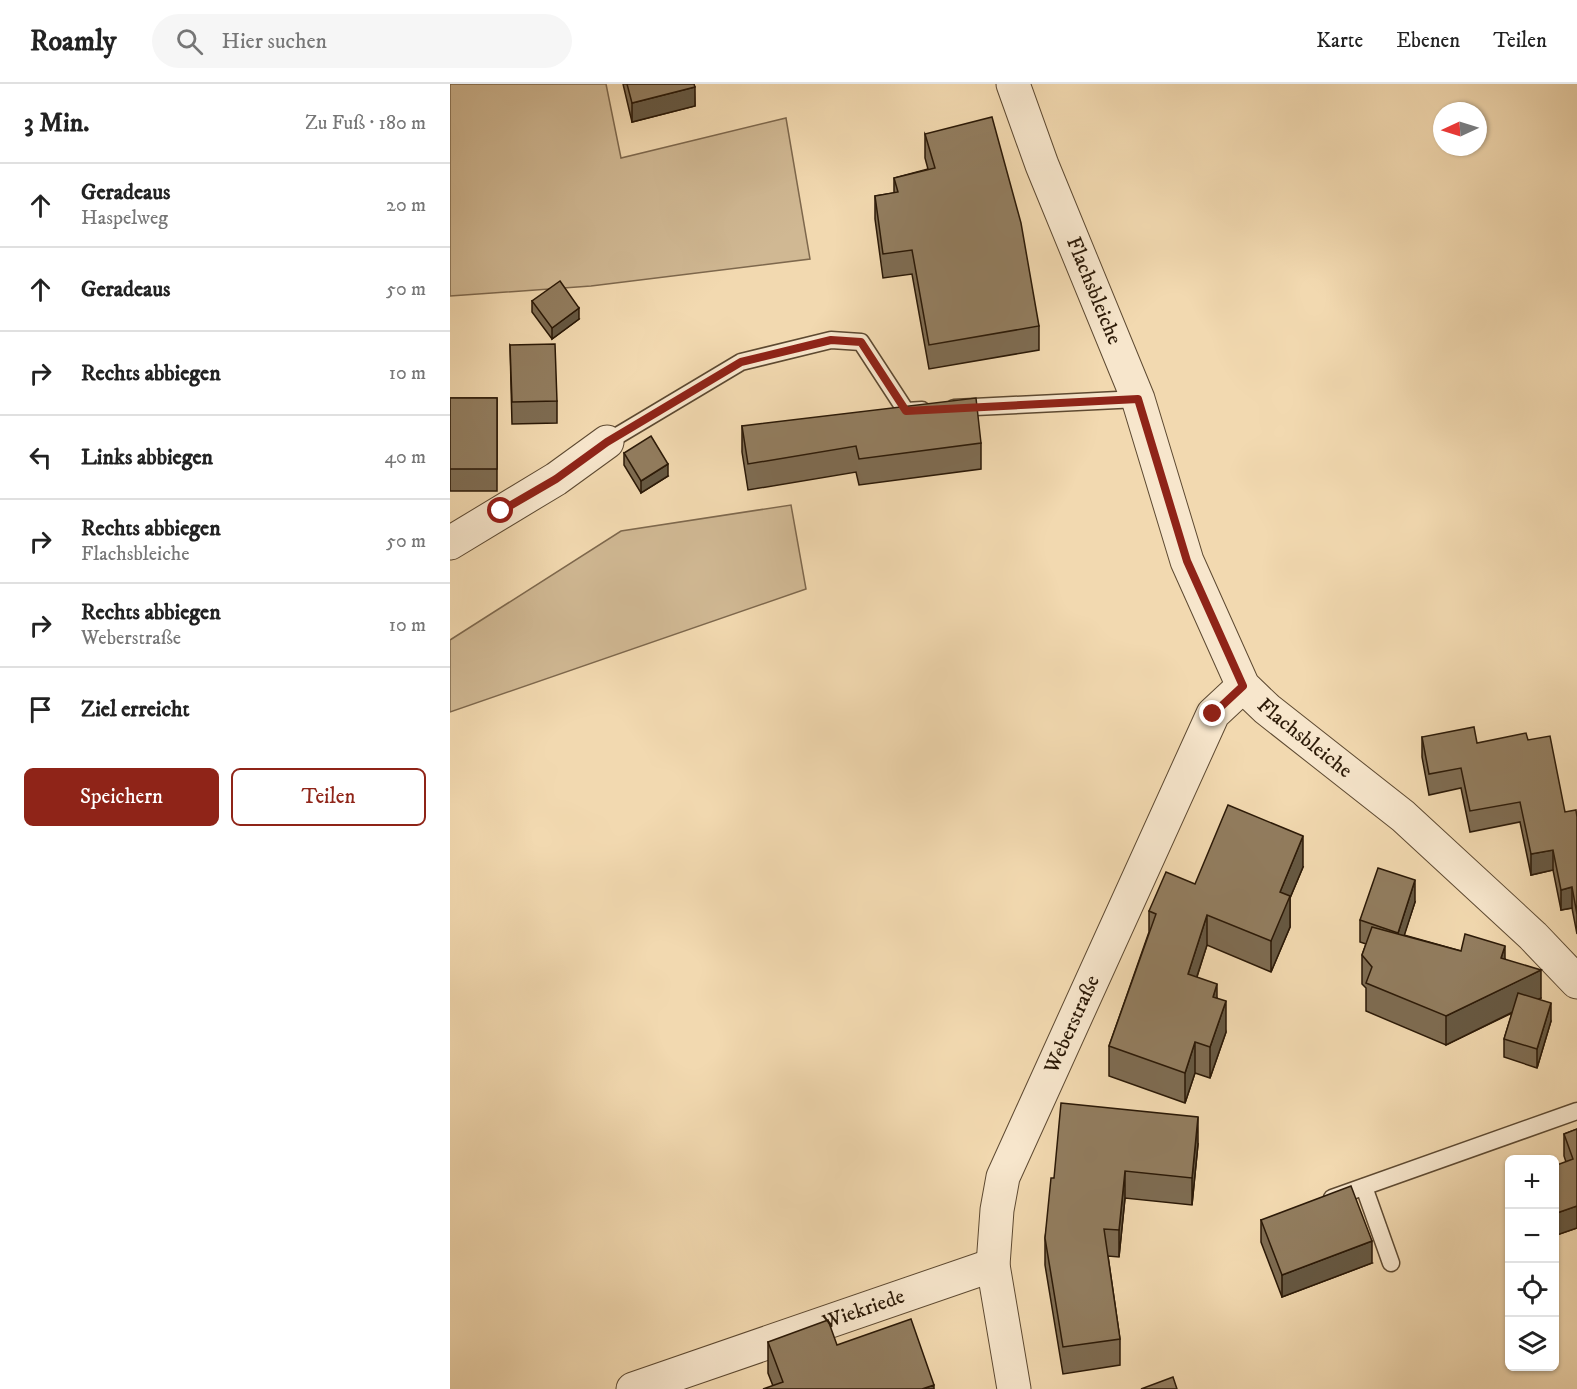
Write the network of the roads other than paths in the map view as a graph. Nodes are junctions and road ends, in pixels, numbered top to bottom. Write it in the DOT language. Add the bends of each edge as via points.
graph roads {
  1 [pos="1013,84"];
  2 [pos="1138,399"];
  3 [pos="607,442"];
  4 [pos="450,543"];
  5 [pos="1243,686"];
  6 [pos="1577,982"];
  7 [pos="1577,1111"];
  8 [pos="1364,1187"];
  9 [pos="1321,1202"];
  10 [pos="1391,1263"];
  11 [pos="993,1265"];
  12 [pos="633,1389"];
  13 [pos="1014,1389"];
  1 -- 2 [label="street, Flachsbleiche"];
  2 -- 3 [label="lane" via="906,411 861,342 831,340 741,362"];
  2 -- 5 [label="street, Flachsbleiche" via="1187,561"];
  3 -- 4 [label="street" via="556,479"];
  5 -- 6 [label="street, Flachsbleiche" via="1404,816"];
  5 -- 11 [label="street, Weberstraße" via="1213,714 1003,1177"];
  7 -- 8 [label="lane"];
  8 -- 9 [label="lane"];
  8 -- 10 [label="lane"];
  11 -- 12 [label="street, Wiekriede"];
  11 -- 13 [label="street, Weberstraße"];
}
